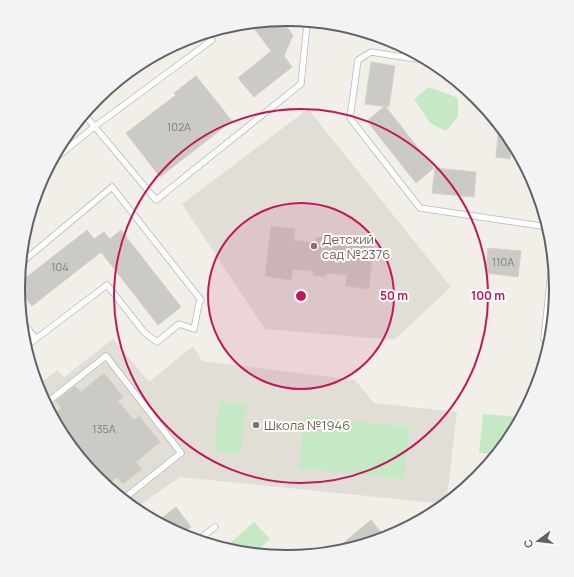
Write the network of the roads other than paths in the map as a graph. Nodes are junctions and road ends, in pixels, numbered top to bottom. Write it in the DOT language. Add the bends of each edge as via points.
graph roads {
  1 [pos="307,27"];
  2 [pos="210,38"];
  3 [pos="411,58"];
  4 [pos="88,119"];
  5 [pos="94,127"];
  6 [pos="63,152"];
  7 [pos="541,226"];
  8 [pos="27,258"];
  9 [pos="549,296"];
  10 [pos="28,329"];
  11 [pos="36,339"];
  12 [pos="544,339"];
  13 [pos="31,343"];
  14 [pos="50,400"];
  15 [pos="128,496"];
  16 [pos="215,527"];
  17 [pos="202,537"];
  1 -- 5 [label="lane" via="301,84 156,200"];
  2 -- 5 [label="lane" via="212,40"];
  3 -- 7 [label="lane" via="371,52 358,60 350,118 420,208"];
  4 -- 5 [label="lane"];
  5 -- 6 [label="lane"];
  8 -- 11 [label="lane" via="112,187 201,300 194,329 178,324 157,342 144,332 107,285"];
  9 -- 12 [label="lane"];
  10 -- 11 [label="lane"];
  11 -- 13 [label="lane"];
  14 -- 15 [label="lane" via="106,356 181,453"];
  16 -- 17 [label="lane"];
}
